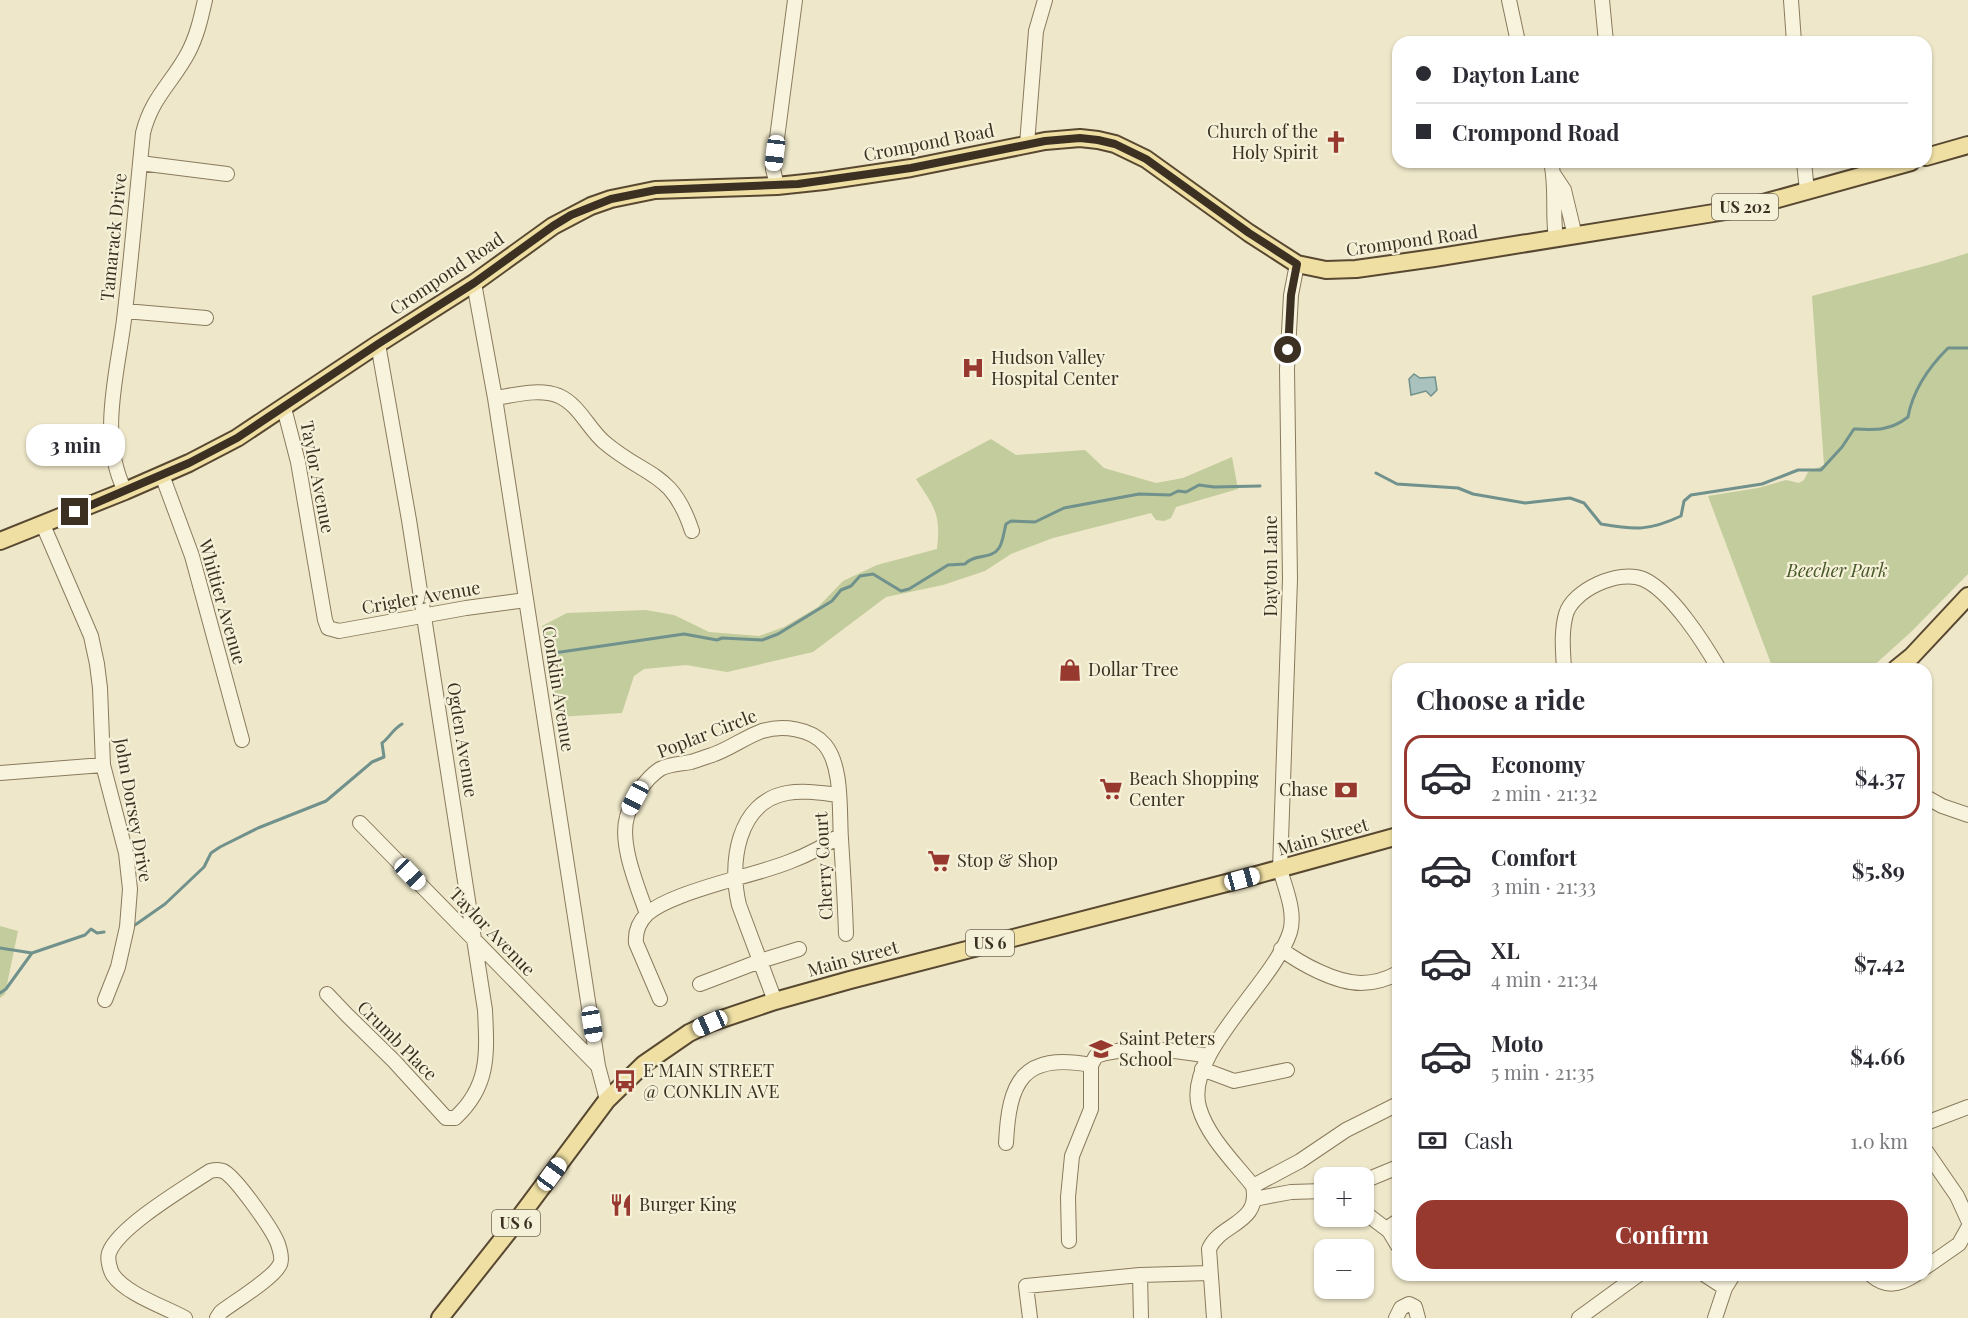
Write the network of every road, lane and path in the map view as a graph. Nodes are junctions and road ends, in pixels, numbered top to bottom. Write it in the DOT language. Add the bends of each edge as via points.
graph roads {
  1 [pos="205,0"];
  2 [pos="795,0"];
  3 [pos="1045,0"];
  4 [pos="1509,0"];
  5 [pos="1602,0"];
  6 [pos="1791,0"];
  7 [pos="1517,36"];
  8 [pos="1605,36"];
  9 [pos="1794,36"];
  10 [pos="1027,144"];
  11 [pos="1968,145"];
  12 [pos="1932,156"];
  13 [pos="140,163"];
  14 [pos="1805,168"];
  15 [pos="1889,168"];
  16 [pos="1553,169"];
  17 [pos="227,174"];
  18 [pos="777,186"];
  19 [pos="1807,191"];
  20 [pos="1575,236"];
  21 [pos="1556,239"];
  22 [pos="1297,264"];
  23 [pos="474,283"];
  24 [pos="125,311"];
  25 [pos="206,318"];
  26 [pos="378,344"];
  27 [pos="495,398"];
  28 [pos="284,408"];
  29 [pos="162,475"];
  30 [pos="125,491"];
  31 [pos="44,525"];
  32 [pos="692,531"];
  33 [pos="0,541"];
  34 [pos="1968,596"];
  35 [pos="526,600"];
  36 [pos="423,616"];
  37 [pos="326,623"];
  38 [pos="1564,663"];
  39 [pos="1716,663"];
  40 [pos="1903,663"];
  41 [pos="242,740"];
  42 [pos="104,765"];
  43 [pos="0,773"];
  44 [pos="838,795"];
  45 [pos="1932,800"];
  46 [pos="1968,815"];
  47 [pos="360,823"];
  48 [pos="840,835"];
  49 [pos="1392,838"];
  50 [pos="1280,869"];
  51 [pos="735,879"];
  52 [pos="647,914"];
  53 [pos="846,934"];
  54 [pos="476,941"];
  55 [pos="799,949"];
  56 [pos="1281,950"];
  57 [pos="760,961"];
  58 [pos="1392,976"];
  59 [pos="700,984"];
  60 [pos="327,994"];
  61 [pos="660,999"];
  62 [pos="105,1000"];
  63 [pos="775,1001"];
  64 [pos="1206,1063"];
  65 [pos="1091,1065"];
  66 [pos="598,1066"];
  67 [pos="1287,1070"];
  68 [pos="607,1100"];
  69 [pos="1392,1107"];
  70 [pos="1968,1107"];
  71 [pos="442,1113"];
  72 [pos="1932,1121"];
  73 [pos="1006,1143"];
  74 [pos="1932,1160"];
  75 [pos="1392,1169"];
  76 [pos="1374,1175"];
  77 [pos="1314,1191"];
  78 [pos="1253,1192"];
  79 [pos="1374,1217"];
  80 [pos="1968,1220"];
  81 [pos="1392,1226"];
  82 [pos="1968,1227"];
  83 [pos="1069,1241"];
  84 [pos="1932,1263"];
  85 [pos="1210,1273"];
  86 [pos="1140,1275"];
  87 [pos="1630,1281"];
  88 [pos="1714,1281"];
  89 [pos="1729,1281"];
  90 [pos="1882,1281"];
  91 [pos="1905,1281"];
  92 [pos="1725,1288"];
  93 [pos="185,1318"];
  94 [pos="217,1318"];
  95 [pos="441,1318"];
  96 [pos="1030,1318"];
  97 [pos="1141,1318"];
  98 [pos="1214,1318"];
  99 [pos="1396,1318"];
  100 [pos="1418,1318"];
  101 [pos="1579,1318"];
  102 [pos="1715,1318"];
  1 -- 13 [label="street, Tamarack Drive" via="189,52 148,114"];
  2 -- 18 [label="street" via="773,169"];
  3 -- 10 [label="street" via="1036,31"];
  4 -- 7 [label="street"];
  5 -- 8 [label="street"];
  6 -- 9 [label="street"];
  10 -- 18 [label="main road, Crompond Road / US 202" via="881,173"];
  10 -- 22 [label="main road, Crompond Road / US 202" via="1080,138 1131,151"];
  11 -- 12 [label="main road"];
  13 -- 17 [label="street"];
  13 -- 24 [label="street, Tamarack Drive"];
  14 -- 19 [label="street"];
  15 -- 19 [label="main road, Crompond Road / US 202"];
  16 -- 20 [label="street" via="1564,190"];
  16 -- 21 [label="street"];
  18 -- 23 [label="main road, Crompond Road / US 202" via="676,188 611,199 553,226"];
  19 -- 20 [label="main road, Crompond Road / US 202" via="1726,211"];
  20 -- 21 [label="main road, Crompond Road / US 202"];
  21 -- 22 [label="main road, Crompond Road / US 202" via="1356,269 1326,270"];
  22 -- 50 [label="street, Dayton Lane" via="1291,295 1287,369 1290,579"];
  23 -- 26 [label="main road, Crompond Road / US 202"];
  23 -- 27 [label="street, Conklin Avenue"];
  24 -- 25 [label="street"];
  24 -- 30 [label="street, Tamarack Drive" via="111,429"];
  26 -- 28 [label="main road, Crompond Road / US 202"];
  26 -- 36 [label="street, Ogden Avenue"];
  27 -- 32 [label="street" via="537,392 569,402 603,441 668,485 683,507"];
  27 -- 35 [label="street, Conklin Avenue"];
  28 -- 29 [label="main road, Crompond Road / US 202" via="237,438"];
  28 -- 37 [label="street, Taylor Avenue" via="298,462"];
  29 -- 30 [label="main road, Crompond Road / US 202"];
  29 -- 41 [label="street, Whittier Avenue" via="192,556"];
  30 -- 31 [label="main road, Crompond Road / US 202"];
  31 -- 33 [label="main road, Crompond Road / US 202"];
  31 -- 42 [label="street, John Dorsey Drive" via="91,636 100,688"];
  34 -- 40 [label="main road"];
  35 -- 36 [label="street, Crigler Avenue"];
  35 -- 66 [label="street, Conklin Avenue"];
  36 -- 37 [label="street, Crigler Avenue" via="339,631 328,628"];
  36 -- 54 [label="street, Ogden Avenue"];
  38 -- 39 [label="street" via="1564,626 1574,600 1603,581 1630,576 1642,579 1666,597"];
  42 -- 43 [label="street"];
  42 -- 62 [label="street, John Dorsey Drive" via="126,853 130,889 118,967"];
  44 -- 48 [label="street, Cherry Court"];
  44 -- 51 [label="street" via="787,793 758,807 743,830"];
  44 -- 52 [label="street, Poplar Circle" via="834,762 825,746 804,731 790,728 761,732 715,754 660,769 635,798 626,820 629,853"];
  45 -- 46 [label="street"];
  47 -- 54 [label="street, Taylor Avenue"];
  48 -- 51 [label="street" via="812,853"];
  48 -- 53 [label="street, Cherry Court"];
  49 -- 50 [label="main road, Main Street / US 6"];
  50 -- 56 [label="street, Dayton Lane" via="1291,922"];
  50 -- 63 [label="main road, Main Street / US 6"];
  51 -- 52 [label="street" via="688,893"];
  51 -- 57 [label="street" via="739,905"];
  52 -- 61 [label="street" via="635,934 636,943"];
  54 -- 66 [label="street, Taylor Avenue"];
  54 -- 71 [label="street, Ogden Avenue" via="485,1010 486,1066 463,1111 451,1119"];
  55 -- 57 [label="street"];
  56 -- 58 [label="street" via="1324,973 1352,982"];
  56 -- 64 [label="street, Dayton Lane"];
  57 -- 59 [label="street"];
  57 -- 63 [label="street"];
  60 -- 71 [label="street, Crumb Place"];
  63 -- 68 [label="main road, Main Street / US 6" via="689,1033 644,1064"];
  64 -- 65 [label="street" via="1172,1050 1127,1050 1096,1056"];
  64 -- 67 [label="street" via="1234,1081"];
  64 -- 78 [label="street" via="1196,1090 1198,1107"];
  65 -- 73 [label="street" via="1048,1064 1034,1068 1021,1079 1010,1101"];
  65 -- 83 [label="street" via="1091,1109 1072,1156"];
  66 -- 68 [label="street, Conklin Avenue"];
  68 -- 95 [label="main road, Main Street / US 6"];
  69 -- 78 [label="street" via="1346,1130"];
  70 -- 72 [label="street"];
  74 -- 80 [label="street"];
  75 -- 76 [label="street"];
  77 -- 78 [label="street"];
  78 -- 85 [label="street" via="1244,1218 1213,1240 1209,1250"];
  79 -- 81 [label="street"];
  82 -- 84 [label="street" via="1959,1244"];
  85 -- 86 [label="street"];
  85 -- 98 [label="street"];
  86 -- 96 [label="street" via="1026,1286"];
  86 -- 97 [label="street"];
  87 -- 101 [label="street"];
  88 -- 92 [label="street"];
  89 -- 92 [label="street"];
  90 -- 91 [label="street" via="1890,1285"];
  92 -- 102 [label="street"];
  93 -- 94 [label="street" via="123,1286 112,1274 109,1253 134,1224 218,1169 236,1181 270,1229 279,1244 281,1260 271,1275"];
  99 -- 100 [label="street" via="1401,1308 1409,1304 1415,1307"];
}
